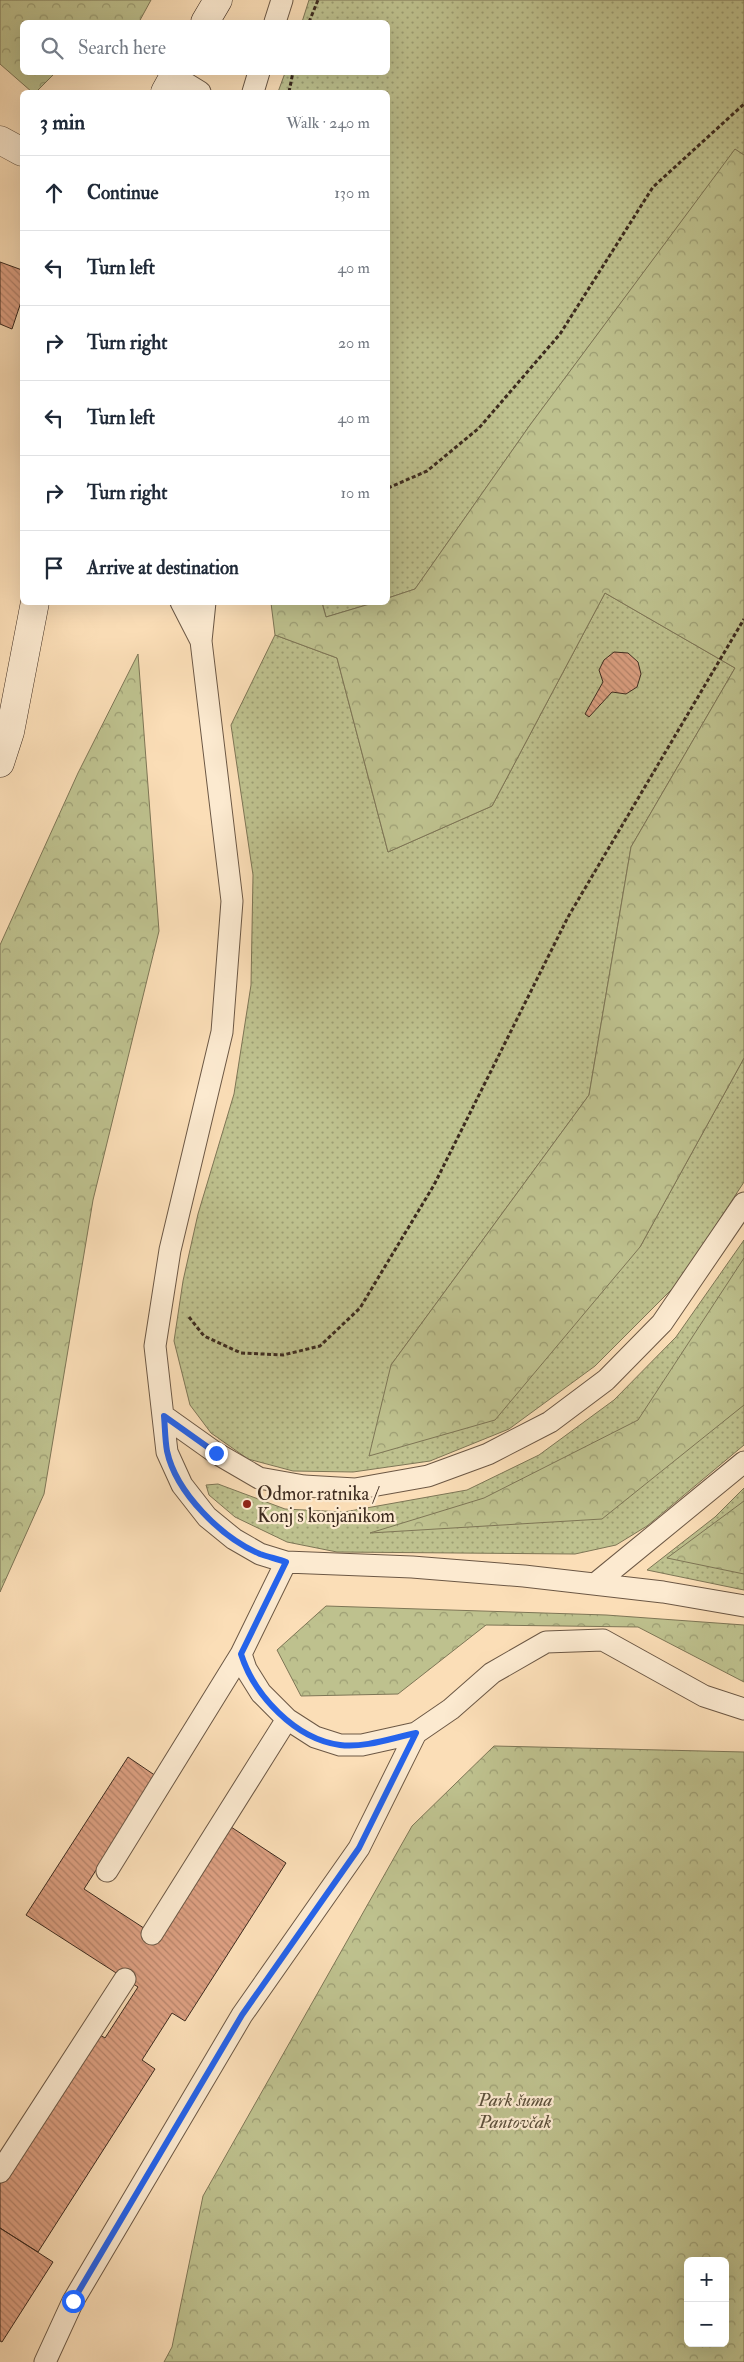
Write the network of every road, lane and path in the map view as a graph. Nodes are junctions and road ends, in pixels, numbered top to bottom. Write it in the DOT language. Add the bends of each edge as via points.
graph roads {
  1 [pos="218,0"];
  2 [pos="282,0"];
  3 [pos="318,0"];
  4 [pos="206,20"];
  5 [pos="276,20"];
  6 [pos="310,20"];
  7 [pos="258,75"];
  8 [pos="292,75"];
  9 [pos="172,80"];
  10 [pos="195,90"];
  11 [pos="254,90"];
  12 [pos="289,90"];
  13 [pos="744,104"];
  14 [pos="0,140"];
  15 [pos="20,151"];
  16 [pos="390,487"];
  17 [pos="34,605"];
  18 [pos="183,605"];
  19 [pos="205,605"];
  20 [pos="744,619"];
  21 [pos="201,641"];
  22 [pos="0,763"];
  23 [pos="744,1203"];
  24 [pos="164,1285"];
  25 [pos="164,1416"];
  26 [pos="744,1462"];
  27 [pos="286,1562"];
  28 [pos="595,1584"];
  29 [pos="744,1606"];
  30 [pos="241,1654"];
  31 [pos="744,1710"];
  32 [pos="287,1720"];
  33 [pos="416,1733"];
  34 [pos="107,1871"];
  35 [pos="152,1934"];
  36 [pos="125,1979"];
  37 [pos="0,2172"];
  38 [pos="45,2362"];
  1 -- 4 [label="main road"];
  2 -- 5 [label="lane"];
  3 -- 6 [label="path"];
  7 -- 11 [label="lane"];
  8 -- 12 [label="path"];
  9 -- 10 [label="lane"];
  13 -- 16 [label="path" via="653,187 560,334 479,428 428,471"];
  14 -- 15 [label="main road"];
  17 -- 22 [label="main road" via="10,732"];
  18 -- 21 [label="lane"];
  19 -- 21 [label="lane"];
  20 -- 24 [label="path" via="568,917 434,1185 360,1308 320,1346 283,1354 241,1353 204,1336"];
  21 -- 24 [label="lane" via="232,901 222,1032"];
  23 -- 25 [label="lane" via="662,1323 606,1380 550,1422 488,1454 428,1476 355,1489 304,1486 259,1478 216,1453"];
  24 -- 25 [label="lane" via="155,1346"];
  25 -- 27 [label="lane" via="167,1452 182,1485 207,1517 234,1539 260,1554"];
  26 -- 28 [label="lane"];
  27 -- 28 [label="lane" via="421,1568"];
  27 -- 30 [label="lane"];
  28 -- 29 [label="lane"];
  30 -- 32 [label="lane" via="262,1693"];
  30 -- 34 [label="lane"];
  31 -- 33 [label="lane" via="704,1696 603,1640 546,1642 492,1673"];
  32 -- 33 [label="lane" via="315,1737 340,1745 362,1745"];
  32 -- 35 [label="lane"];
  33 -- 38 [label="lane" via="359,1848 242,2015 73,2301"];
  36 -- 37 [label="lane"];
}
